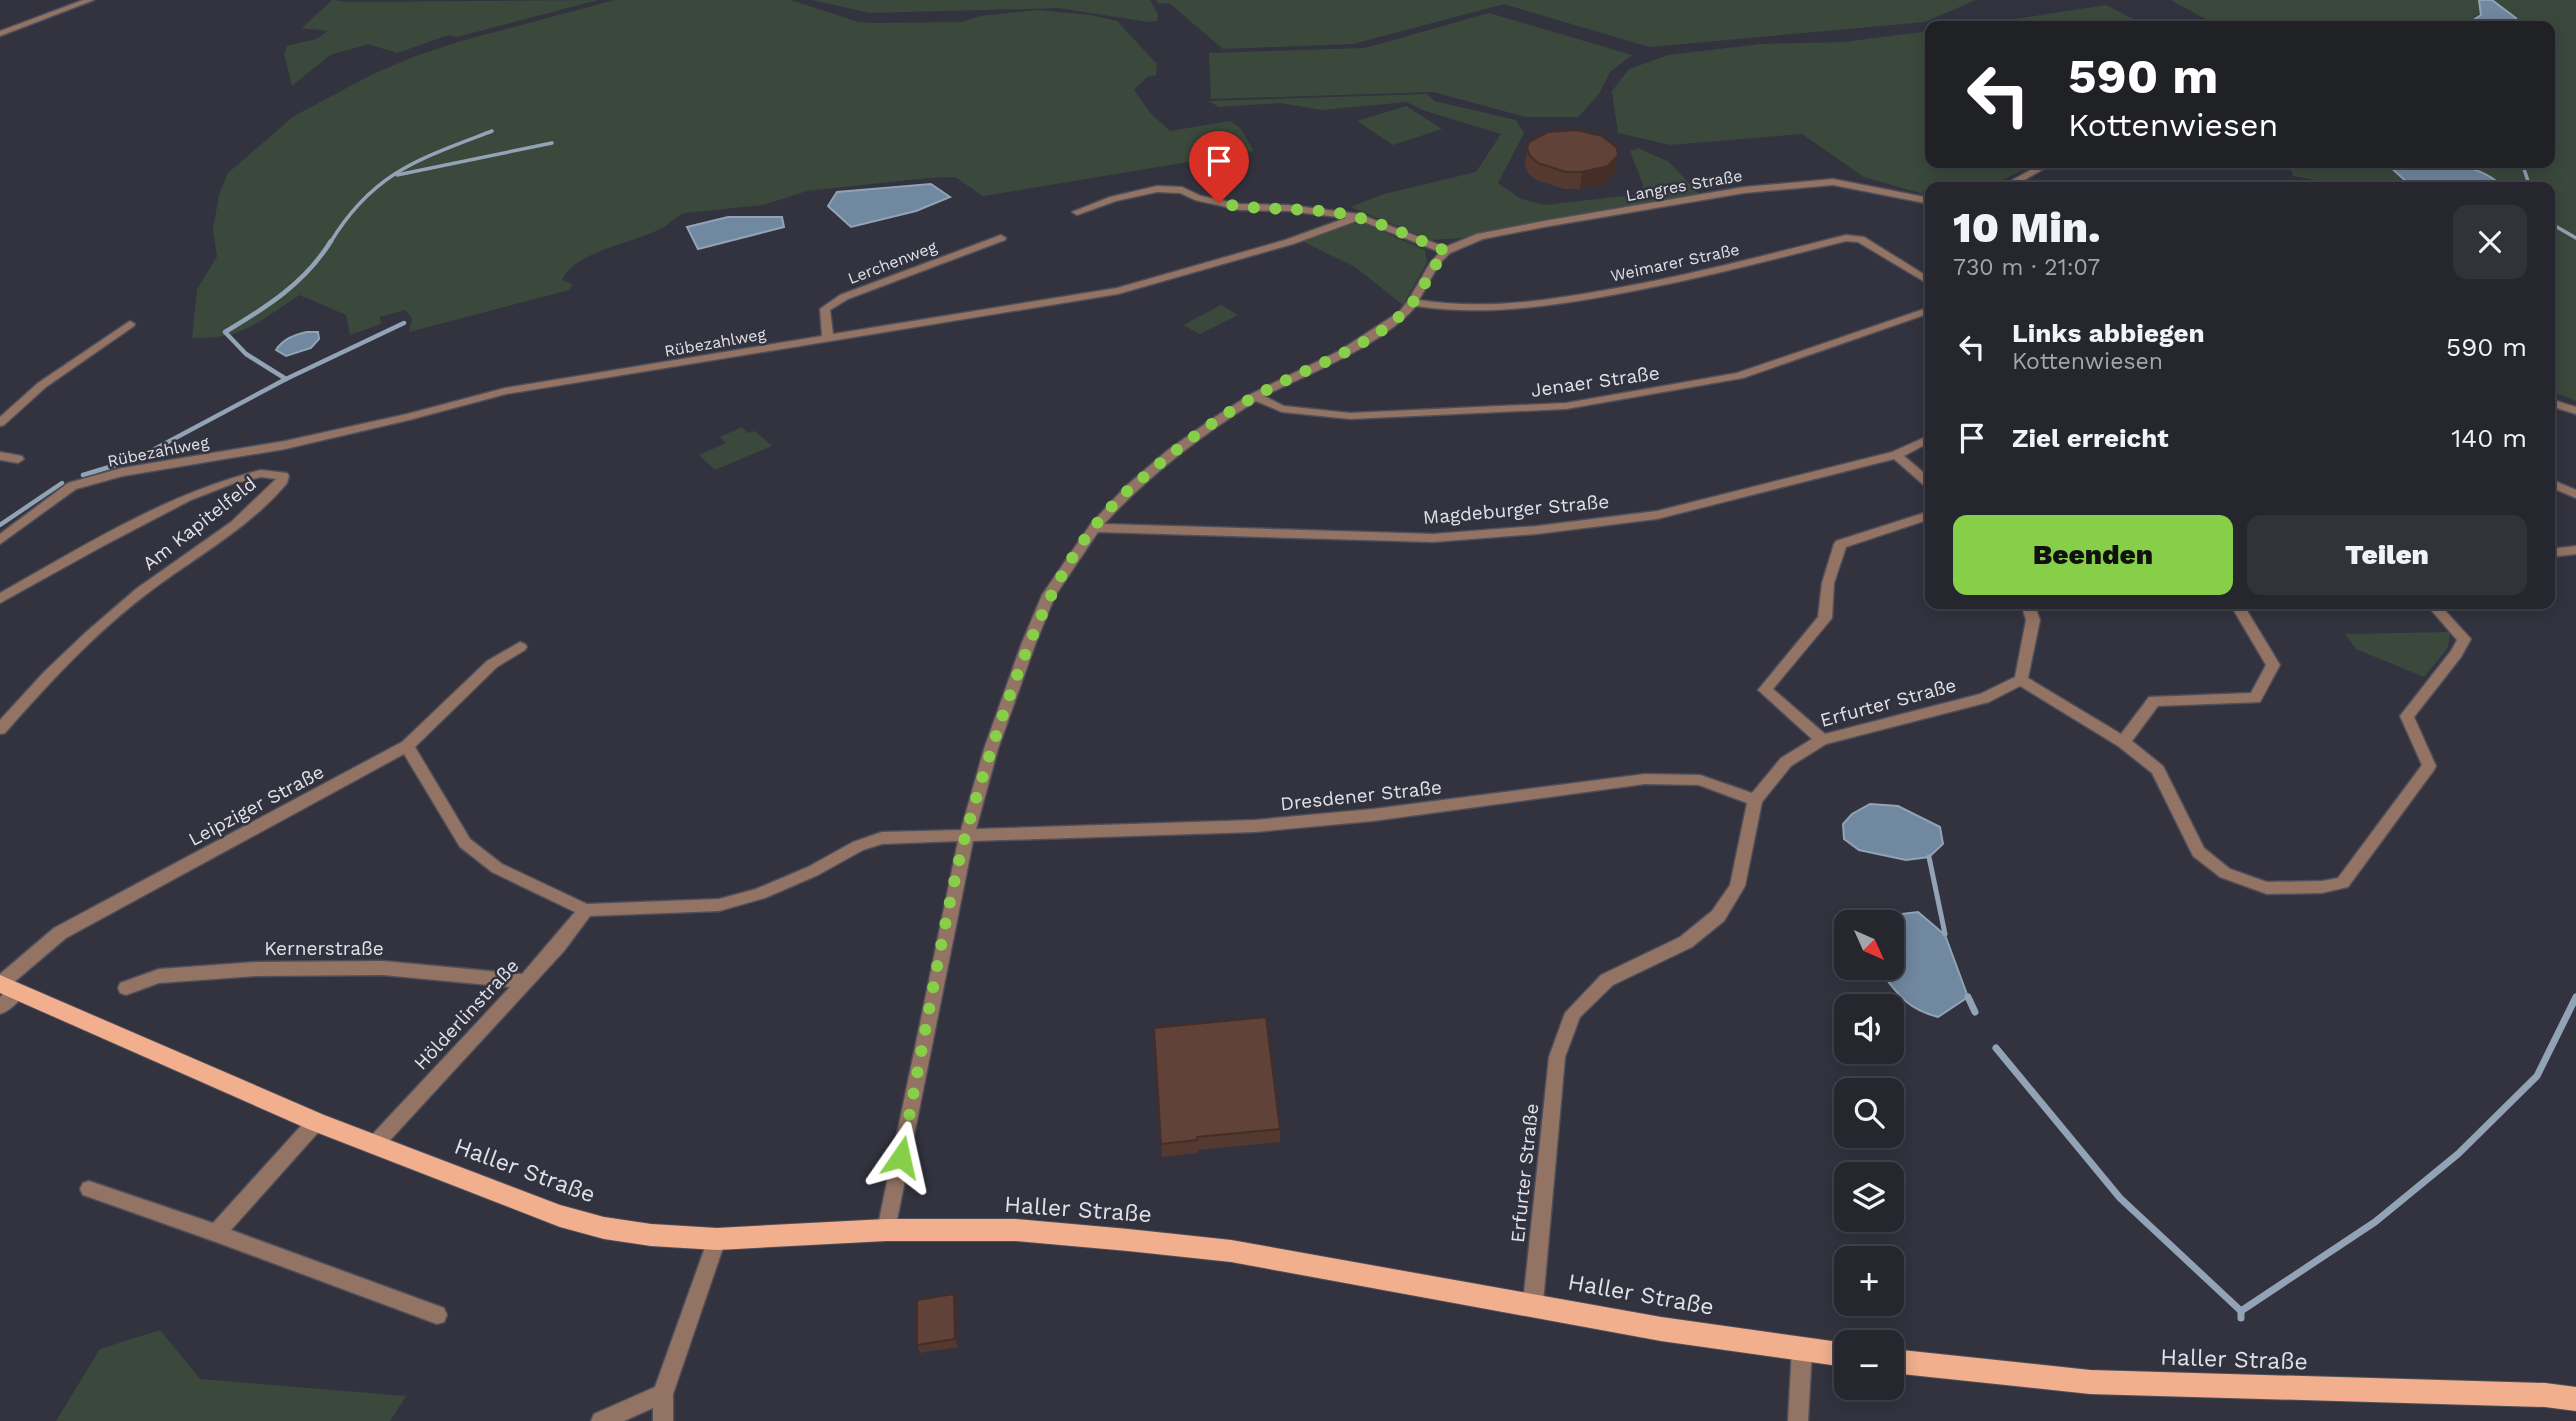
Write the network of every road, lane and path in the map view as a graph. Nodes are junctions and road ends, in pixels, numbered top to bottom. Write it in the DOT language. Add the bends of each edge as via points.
graph roads {
  1 [pos="90,0"];
  2 [pos="0,34"];
  3 [pos="2042,168"];
  4 [pos="2021,182"];
  5 [pos="1925,200"];
  6 [pos="1077,212"];
  7 [pos="1359,217"];
  8 [pos="1000,238"];
  9 [pos="1446,251"];
  10 [pos="1925,279"];
  11 [pos="1413,302"];
  12 [pos="1925,312"];
  13 [pos="130,324"];
  14 [pos="828,338"];
  15 [pos="1255,396"];
  16 [pos="2555,404"];
  17 [pos="2576,411"];
  18 [pos="0,423"];
  19 [pos="1925,440"];
  20 [pos="1896,455"];
  21 [pos="0,456"];
  22 [pos="18,458"];
  23 [pos="1925,480"];
  24 [pos="2555,485"];
  25 [pos="2576,494"];
  26 [pos="1925,517"];
  27 [pos="1094,528"];
  28 [pos="0,540"];
  29 [pos="2576,550"];
  30 [pos="2555,552"];
  31 [pos="0,599"];
  32 [pos="2030,609"];
  33 [pos="2240,609"];
  34 [pos="2436,609"];
  35 [pos="520,647"];
  36 [pos="2021,680"];
  37 [pos="0,729"];
  38 [pos="1822,740"];
  39 [pos="2123,742"];
  40 [pos="407,746"];
  41 [pos="1755,800"];
  42 [pos="966,836"];
  43 [pos="586,910"];
  44 [pos="524,981"];
  45 [pos="6,986"];
  46 [pos="126,988"];
  47 [pos="0,1007"];
  48 [pos="316,1122"];
  49 [pos="375,1144"];
  50 [pos="89,1189"];
  51 [pos="886,1230"];
  52 [pos="216,1233"];
  53 [pos="717,1239"];
  54 [pos="1533,1303"];
  55 [pos="437,1315"];
  56 [pos="1802,1349"];
  57 [pos="1834,1353"];
  58 [pos="1904,1362"];
  59 [pos="663,1394"];
  60 [pos="2576,1399"];
  61 [pos="601,1421"];
  62 [pos="663,1421"];
  63 [pos="1798,1421"];
  1 -- 2 [label="street"];
  3 -- 4 [label="street"];
  5 -- 9 [label="street, Langres Straße" via="1833,182 1744,190 1481,236"];
  6 -- 7 [label="street" via="1157,189 1182,190 1240,207"];
  7 -- 9 [label="street"];
  7 -- 14 [label="street, Rübezahlweg" via="1118,291"];
  8 -- 14 [label="street, Lerchenweg" via="844,297 825,309"];
  9 -- 11 [label="street"];
  10 -- 11 [label="street, Weimarer Straße" via="1860,239 1846,238 1635,289 1527,307 1480,311"];
  11 -- 15 [label="street" via="1384,328 1343,353"];
  12 -- 15 [label="street, Jenaer Straße" via="1740,376 1566,406 1350,416 1282,409"];
  13 -- 18 [label="street" via="42,385"];
  14 -- 28 [label="street, Rübezahlweg" via="505,391 285,445 122,472 72,486"];
  15 -- 27 [label="street" via="1172,453"];
  16 -- 17 [label="street"];
  19 -- 20 [label="street, Magdeburger Straße"];
  20 -- 23 [label="street"];
  20 -- 27 [label="street, Magdeburger Straße" via="1657,514 1537,530 1433,538"];
  21 -- 22 [label="street"];
  24 -- 25 [label="street"];
  26 -- 38 [label="street" via="1840,544 1828,583 1825,618 1765,690"];
  27 -- 42 [label="street" via="1049,595 1028,645"];
  29 -- 30 [label="street"];
  31 -- 37 [label="street, Am Kapitelfeld" via="137,521 198,493 247,476 276,471 283,476 235,525 141,592 90,636"];
  32 -- 36 [label="street" via="2033,620"];
  33 -- 39 [label="street" via="2273,665 2255,698 2154,701"];
  34 -- 39 [label="street" via="2463,639 2407,716 2429,766 2343,883 2266,888 2225,873 2198,852 2158,770"];
  35 -- 40 [label="street, Leipziger Straße" via="492,664"];
  36 -- 38 [label="street, Erfurter Straße" via="1984,698"];
  36 -- 39 [label="street"];
  38 -- 41 [label="street, Erfurter Straße" via="1786,762"];
  40 -- 43 [label="street" via="465,843 498,868"];
  40 -- 45 [label="street, Leipziger Straße" via="60,933"];
  41 -- 42 [label="street, Dresdener Straße" via="1700,780 1645,779 1255,826"];
  41 -- 54 [label="street, Erfurter Straße" via="1737,886 1718,916 1686,943 1607,980 1573,1013 1557,1057"];
  42 -- 43 [label="street, Dresdener Straße" via="882,838 770,889 719,905"];
  42 -- 51 [label="street"];
  43 -- 44 [label="street, Hölderlinstraße"];
  44 -- 46 [label="street, Kernerstraße" via="383,968 256,969 159,976"];
  44 -- 49 [label="street, Hölderlinstraße"];
  45 -- 47 [label="street, Leipziger Straße"];
  45 -- 48 [label="main road, Haller Straße"];
  48 -- 49 [label="main road, Haller Straße"];
  48 -- 52 [label="street"];
  49 -- 53 [label="main road, Haller Straße" via="560,1216 639,1234"];
  50 -- 52 [label="street"];
  51 -- 53 [label="main road, Haller Straße"];
  51 -- 54 [label="main road, Haller Straße" via="1015,1230 1231,1251"];
  52 -- 55 [label="street"];
  53 -- 59 [label="street"];
  54 -- 56 [label="main road, Haller Straße" via="1661,1329"];
  56 -- 57 [label="main road, Haller Straße"];
  56 -- 63 [label="street"];
  58 -- 60 [label="main road, Haller Straße" via="2090,1382"];
  59 -- 61 [label="street"];
  59 -- 62 [label="street"];
}
